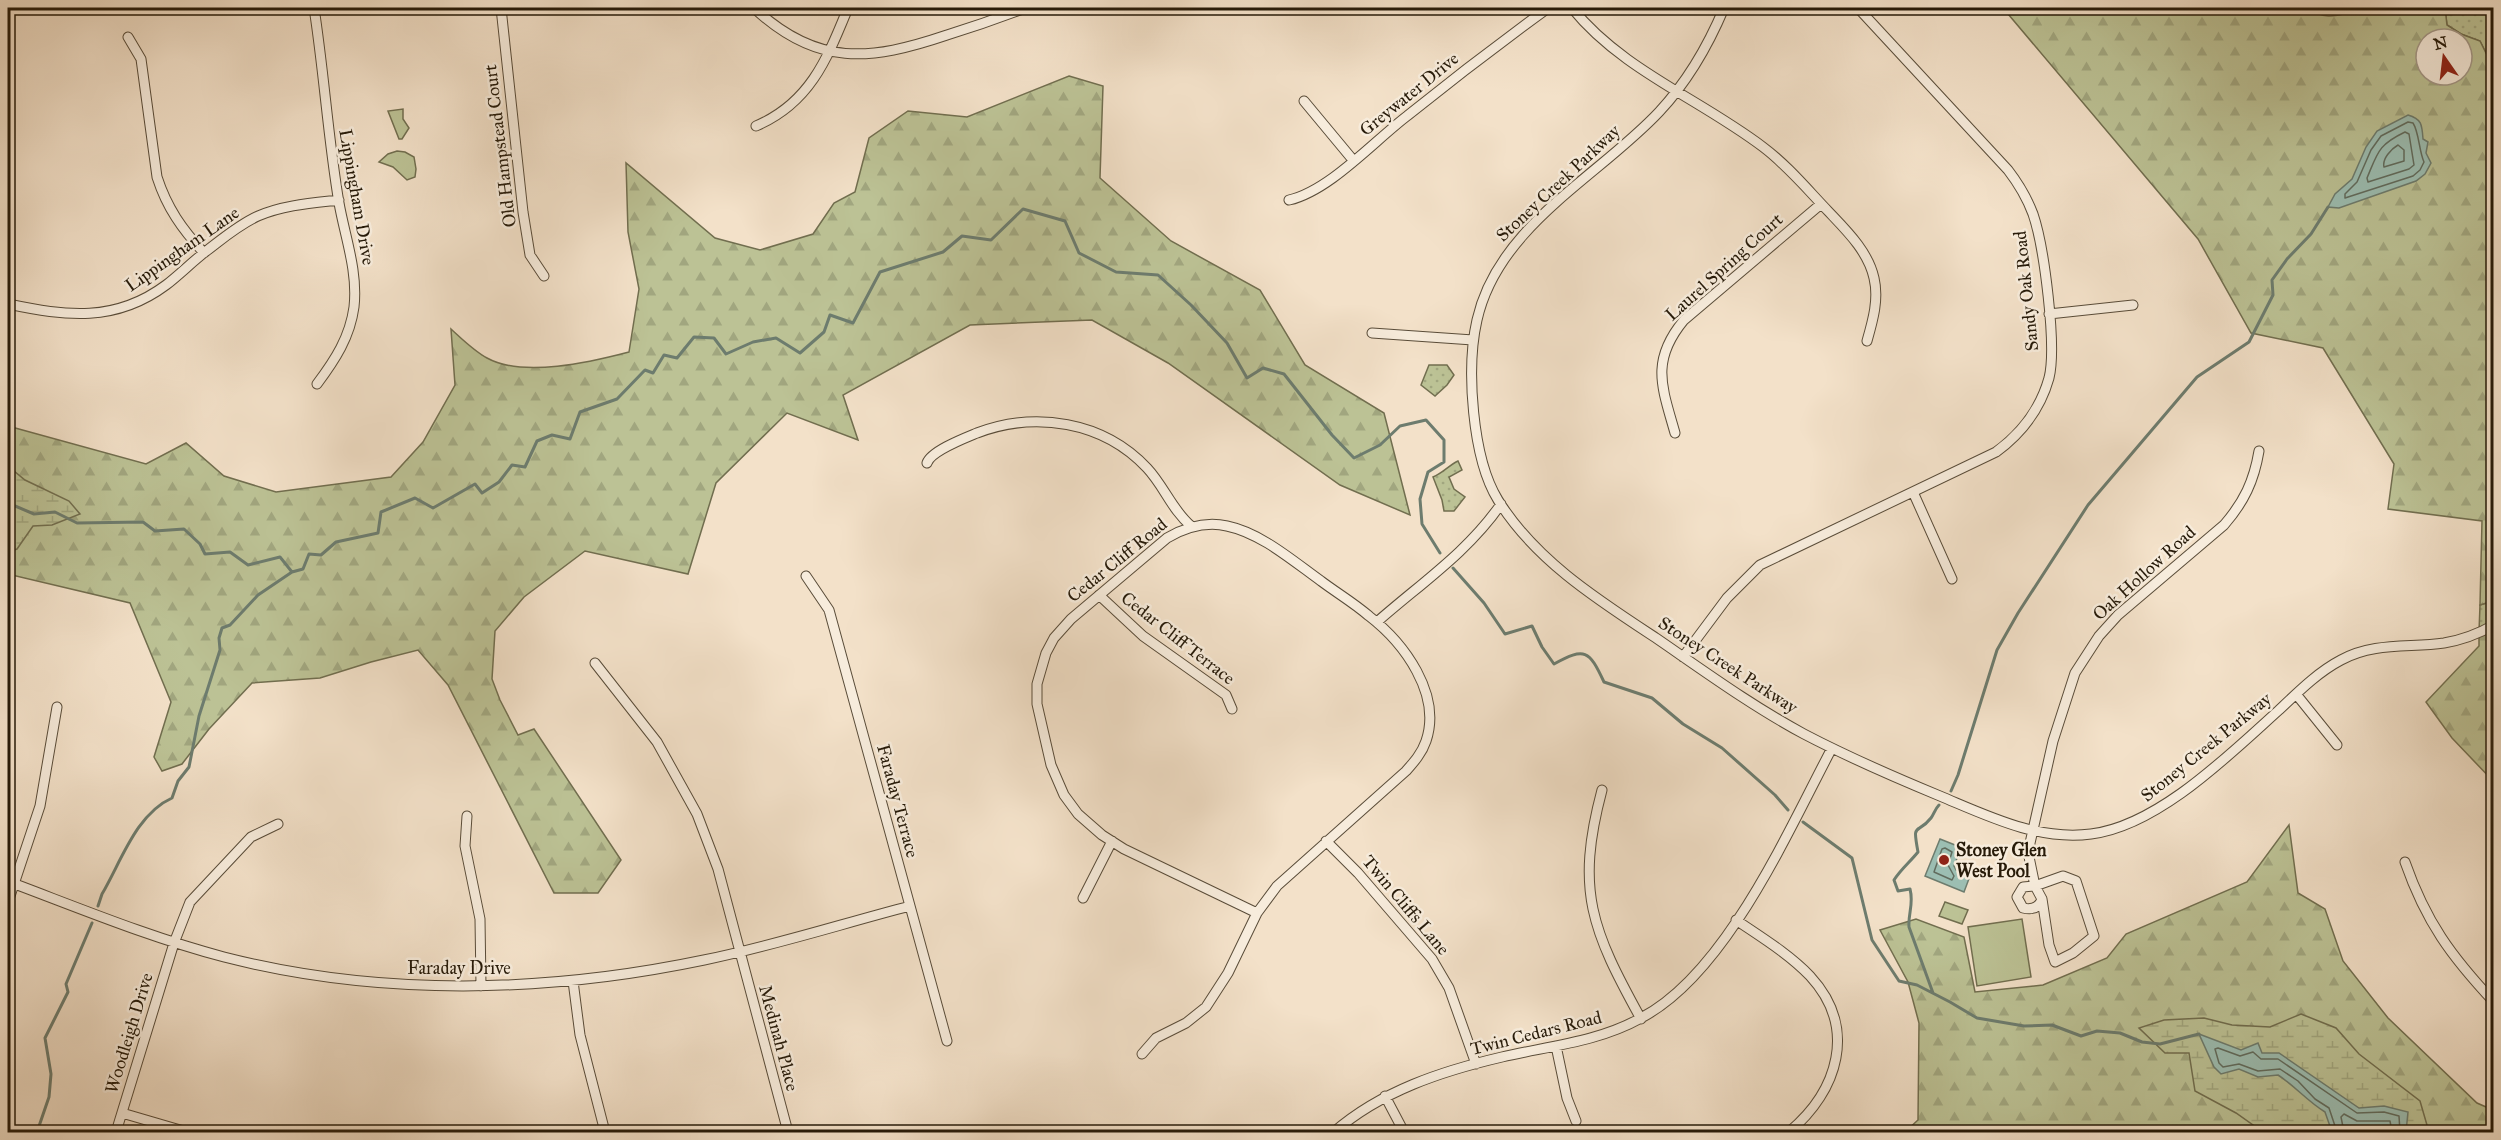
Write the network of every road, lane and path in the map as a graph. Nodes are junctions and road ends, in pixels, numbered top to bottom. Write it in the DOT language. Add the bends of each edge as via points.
graph roads {
  1 [pos="314,8"];
  2 [pos="501,8"];
  3 [pos="754,8"];
  4 [pos="848,8"];
  5 [pos="1025,8"];
  6 [pos="1548,8"];
  7 [pos="1572,8"];
  8 [pos="1724,8"];
  9 [pos="1858,8"];
  10 [pos="128,37"];
  11 [pos="828,50"];
  12 [pos="1677,91"];
  13 [pos="1304,101"];
  14 [pos="756,126"];
  15 [pos="1353,160"];
  16 [pos="339,200"];
  17 [pos="1289,200"];
  18 [pos="1821,204"];
  19 [pos="204,253"];
  20 [pos="544,276"];
  21 [pos="8,304"];
  22 [pos="2133,305"];
  23 [pos="2049,314"];
  24 [pos="1372,333"];
  25 [pos="1473,340"];
  26 [pos="1867,341"];
  27 [pos="317,384"];
  28 [pos="1676,433"];
  29 [pos="2259,451"];
  30 [pos="927,463"];
  31 [pos="1912,492"];
  32 [pos="1500,504"];
  33 [pos="1191,526"];
  34 [pos="806,576"];
  35 [pos="1952,579"];
  36 [pos="1099,595"];
  37 [pos="1377,622"];
  38 [pos="2493,625"];
  39 [pos="1683,657"];
  40 [pos="595,663"];
  41 [pos="2296,694"];
  42 [pos="57,707"];
  43 [pos="1232,709"];
  44 [pos="2337,745"];
  45 [pos="1832,748"];
  46 [pos="1602,790"];
  47 [pos="467,816"];
  48 [pos="278,824"];
  49 [pos="2034,830"];
  50 [pos="1326,841"];
  51 [pos="1112,842"];
  52 [pos="2405,862"];
  53 [pos="15,884"];
  54 [pos="2035,886"];
  55 [pos="1083,897"];
  56 [pos="2042,899"];
  57 [pos="8,902"];
  58 [pos="910,906"];
  59 [pos="1257,913"];
  60 [pos="1736,920"];
  61 [pos="174,943"];
  62 [pos="739,952"];
  63 [pos="573,981"];
  64 [pos="481,986"];
  65 [pos="2493,1002"];
  66 [pos="1641,1019"];
  67 [pos="947,1041"];
  68 [pos="1556,1046"];
  69 [pos="1142,1054"];
  70 [pos="1476,1064"];
  71 [pos="1385,1096"];
  72 [pos="122,1113"];
  73 [pos="1576,1120"];
  74 [pos="116,1132"];
  75 [pos="187,1132"];
  76 [pos="605,1132"];
  77 [pos="788,1132"];
  78 [pos="1334,1132"];
  79 [pos="1404,1132"];
  80 [pos="1789,1132"];
  1 -- 16 [label="street, Lippingham Drive"];
  2 -- 20 [label="street, Old Hampstead Court" via="523,212 530,255"];
  3 -- 11 [label="street" via="783,31"];
  4 -- 11 [label="street"];
  5 -- 11 [label="street" via="905,49 869,54"];
  6 -- 15 [label="street, Greywater Drive"];
  7 -- 12 [label="street" via="1602,40"];
  8 -- 12 [label="street, Stoney Creek Parkway" via="1702,54"];
  9 -- 23 [label="street, Sandy Oak Road" via="2020,186 2037,228"];
  10 -- 19 [label="street" via="141,59 163,194 180,226"];
  11 -- 14 [label="street" via="813,83 799,100"];
  12 -- 18 [label="street" via="1762,146"];
  12 -- 25 [label="street, Stoney Creek Parkway" via="1507,252 1485,293"];
  13 -- 15 [label="street"];
  15 -- 17 [label="street, Greywater Drive" via="1311,194"];
  16 -- 19 [label="street, Lippingham Lane" via="287,207 258,216"];
  16 -- 27 [label="street, Lippingham Drive" via="353,268 354,306 345,341"];
  18 -- 26 [label="street" via="1860,248 1874,276 1876,301"];
  18 -- 28 [label="street, Laurel Spring Court" via="1674,332 1660,371"];
  19 -- 21 [label="street, Lippingham Lane" via="139,302 107,312 74,315"];
  22 -- 23 [label="street"];
  23 -- 31 [label="street, Sandy Oak Road" via="2050,374 2042,398 2021,431 1996,452"];
  24 -- 25 [label="street"];
  25 -- 32 [label="street, Stoney Creek Parkway" via="1472,381 1480,452"];
  29 -- 49 [label="street, Oak Hollow Road" via="2254,479 2224,525 2118,615 2084,656 2068,688"];
  30 -- 33 [label="street" via="930,456 984,431 1024,422 1067,424 1100,434 1131,453 1160,483 1176,511"];
  31 -- 35 [label="street"];
  31 -- 39 [label="street, Sandy Oak Road" via="1760,565 1727,598"];
  32 -- 37 [label="street" via="1459,553"];
  32 -- 39 [label="street, Stoney Creek Parkway" via="1560,570"];
  33 -- 36 [label="street, Cedar Cliff Road" via="1167,538"];
  33 -- 37 [label="street, Cedar Cliff Road" via="1216,524 1251,535 1296,562"];
  34 -- 58 [label="street, Faraday Terrace" via="829,610"];
  36 -- 43 [label="street, Cedar Cliff Terrace" via="1143,636 1226,695"];
  36 -- 51 [label="street, Cedar Cliff Road" via="1053,638 1041,665 1037,704 1051,765 1064,795 1087,823"];
  37 -- 50 [label="street, Cedar Cliff Road" via="1419,675 1429,704 1429,728 1420,754 1406,771"];
  38 -- 41 [label="street, Stoney Creek Parkway" via="2460,640 2394,645 2357,653"];
  39 -- 45 [label="street, Stoney Creek Parkway" via="1800,732"];
  40 -- 62 [label="street, Medinah Place" via="657,742 697,814 718,869"];
  41 -- 44 [label="street"];
  41 -- 49 [label="street, Stoney Creek Parkway" via="2156,812 2097,834 2056,835"];
  42 -- 53 [label="street" via="42,801"];
  45 -- 49 [label="street, Stoney Creek Parkway" via="1994,818"];
  45 -- 60 [label="street, Twin Cedars Road"];
  46 -- 66 [label="street" via="1589,850 1589,894 1606,954"];
  47 -- 64 [label="street" via="465,846 480,919"];
  48 -- 61 [label="street, Woodleigh Drive" via="251,837 202,888 190,902"];
  49 -- 54 [label="street, Oak Hollow Road" via="2028,852"];
  50 -- 59 [label="street, Cedar Cliff Road" via="1277,886"];
  50 -- 70 [label="street, Twin Cliffs Lane" via="1432,959 1449,988"];
  51 -- 55 [label="street"];
  51 -- 59 [label="street, Cedar Cliff Road"];
  52 -- 65 [label="street" via="2424,911 2439,935"];
  53 -- 57 [label="street"];
  53 -- 61 [label="street, Faraday Drive"];
  54 -- 56 [label="street"];
  54 -- 56 [label="street" via="2026,885 2020,890 2018,901 2023,908 2031,909"];
  54 -- 56 [label="street" via="2063,876 2076,881 2094,936 2055,962"];
  58 -- 62 [label="street, Faraday Drive"];
  58 -- 67 [label="street, Faraday Terrace"];
  59 -- 69 [label="street, Cedar Cliff Road" via="1228,973 1206,1007 1186,1023 1156,1038"];
  60 -- 66 [label="street, Twin Cedars Road" via="1694,978"];
  60 -- 80 [label="street" via="1810,976 1830,1006 1835,1024 1836,1056 1827,1087 1807,1117"];
  61 -- 64 [label="street, Faraday Drive" via="311,974 405,985"];
  61 -- 72 [label="street, Woodleigh Drive"];
  62 -- 63 [label="street, Faraday Drive"];
  62 -- 77 [label="street, Medinah Place"];
  63 -- 64 [label="street, Faraday Drive"];
  63 -- 76 [label="street" via="580,1035"];
  66 -- 68 [label="street, Twin Cedars Road" via="1610,1032"];
  68 -- 70 [label="street, Twin Cedars Road"];
  68 -- 73 [label="street"];
  70 -- 71 [label="street, Twin Cedars Road"];
  71 -- 78 [label="street, Twin Cedars Road"];
  71 -- 79 [label="street"];
  72 -- 74 [label="street, Woodleigh Drive"];
  72 -- 75 [label="street"];
}
